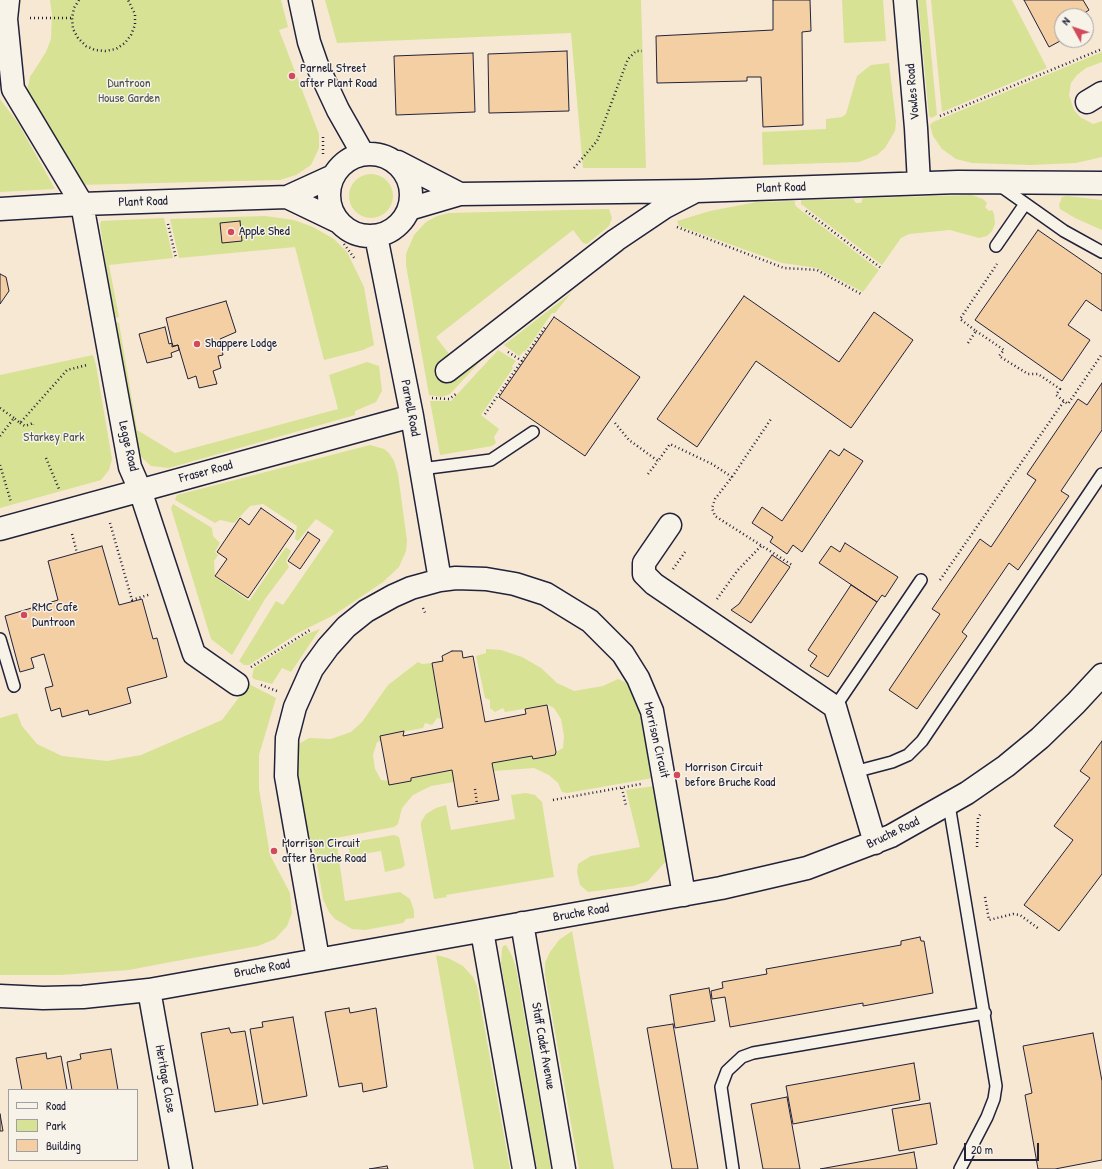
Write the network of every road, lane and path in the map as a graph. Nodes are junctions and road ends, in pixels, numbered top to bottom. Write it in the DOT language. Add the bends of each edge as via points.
graph roads {
  1 [pos="79,0"];
  2 [pos="128,0"];
  3 [pos="300,0"];
  4 [pos="904,0"];
  5 [pos="7,9"];
  6 [pos="72,18"];
  7 [pos="1102,49"];
  8 [pos="642,50"];
  9 [pos="916,128"];
  10 [pos="323,134"];
  11 [pos="363,154"];
  12 [pos="321,158"];
  13 [pos="391,159"];
  14 [pos="569,174"];
  15 [pos="333,176"];
  16 [pos="1101,182"];
  17 [pos="919,183"];
  18 [pos="996,183"];
  19 [pos="698,191"];
  20 [pos="460,194"];
  21 [pos="287,197"];
  22 [pos="82,204"];
  23 [pos="1025,204"];
  24 [pos="0,209"];
  25 [pos="409,209"];
  26 [pos="804,210"];
  27 [pos="650,218"];
  28 [pos="168,222"];
  29 [pos="339,230"];
  30 [pos="376,236"];
  31 [pos="996,246"];
  32 [pos="1102,252"];
  33 [pos="176,258"];
  34 [pos="998,261"];
  35 [pos="357,263"];
  36 [pos="881,268"];
  37 [pos="862,294"];
  38 [pos="549,322"];
  39 [pos="976,331"];
  40 [pos="968,343"];
  41 [pos="1102,354"];
  42 [pos="92,363"];
  43 [pos="447,370"];
  44 [pos="1064,401"];
  45 [pos="0,408"];
  46 [pos="484,414"];
  47 [pos="412,416"];
  48 [pos="14,418"];
  49 [pos="771,419"];
  50 [pos="20,423"];
  51 [pos="615,423"];
  52 [pos="33,425"];
  53 [pos="533,432"];
  54 [pos="0,436"];
  55 [pos="46,458"];
  56 [pos="658,461"];
  57 [pos="0,465"];
  58 [pos="421,469"];
  59 [pos="648,474"];
  60 [pos="1102,474"];
  61 [pos="732,477"];
  62 [pos="140,490"];
  63 [pos="62,495"];
  64 [pos="13,509"];
  65 [pos="110,521"];
  66 [pos="670,525"];
  67 [pos="0,529"];
  68 [pos="71,532"];
  69 [pos="761,546"];
  70 [pos="685,552"];
  71 [pos="77,553"];
  72 [pos="792,565"];
  73 [pos="679,574"];
  74 [pos="440,580"];
  75 [pos="921,580"];
  76 [pos="936,585"];
  77 [pos="710,596"];
  78 [pos="155,600"];
  79 [pos="314,628"];
  80 [pos="0,639"];
  81 [pos="1102,675"];
  82 [pos="246,679"];
  83 [pos="14,686"];
  84 [pos="271,689"];
  85 [pos="835,707"];
  86 [pos="854,772"];
  87 [pos="665,780"];
  88 [pos="622,788"];
  89 [pos="475,789"];
  90 [pos="553,800"];
  91 [pos="477,804"];
  92 [pos="949,804"];
  93 [pos="626,806"];
  94 [pos="984,808"];
  95 [pos="875,843"];
  96 [pos="977,853"];
  97 [pos="984,890"];
  98 [pos="684,895"];
  99 [pos="522,924"];
  100 [pos="1039,929"];
  101 [pos="482,931"];
  102 [pos="318,960"];
  103 [pos="149,990"];
  104 [pos="0,996"];
  105 [pos="985,1013"];
  106 [pos="181,1169"];
  107 [pos="524,1169"];
  108 [pos="564,1169"];
  109 [pos="733,1169"];
  110 [pos="960,1169"];
  1 -- 6 [label="path"];
  2 -- 6 [label="path" via="135,14 135,25 125,43 116,49 105,51 86,46 73,29"];
  3 -- 11 [label="street" via="317,65 338,110"];
  4 -- 9 [label="street, Vowles Road"];
  5 -- 6 [label="path"];
  5 -- 22 [label="street" via="13,89"];
  7 -- 9 [label="path"];
  8 -- 14 [label="path" via="628,59 597,141"];
  9 -- 17 [label="street, Vowles Road"];
  10 -- 12 [label="path" via="324,152"];
  11 -- 13 [label="street" via="378,154"];
  11 -- 15 [label="street" via="341,165"];
  13 -- 20 [label="street, Plant Road"];
  13 -- 25 [label="street" via="409,178 412,194"];
  15 -- 21 [label="street, Plant Road"];
  15 -- 29 [label="street" via="329,190 330,209"];
  16 -- 18 [label="street, Plant Road"];
  17 -- 18 [label="street, Plant Road"];
  17 -- 19 [label="street, Plant Road"];
  18 -- 23 [label="lane"];
  19 -- 20 [label="street, Plant Road"];
  19 -- 27 [label="street" via="665,207"];
  20 -- 25 [label="street, Plant Road"];
  21 -- 22 [label="street, Plant Road"];
  21 -- 29 [label="street, Plant Road"];
  22 -- 24 [label="street, Plant Road"];
  22 -- 62 [label="street, Legge Road" via="130,467"];
  23 -- 31 [label="lane"];
  23 -- 32 [label="lane" via="1064,231"];
  25 -- 30 [label="street" via="402,222 391,231"];
  26 -- 36 [label="path"];
  27 -- 37 [label="path" via="784,268 817,270"];
  27 -- 43 [label="street" via="616,240"];
  28 -- 33 [label="path"];
  29 -- 30 [label="street" via="362,236"];
  29 -- 35 [label="path"];
  30 -- 47 [label="street, Parnell Road"];
  34 -- 39 [label="path" via="960,319"];
  38 -- 46 [label="path"];
  39 -- 40 [label="path"];
  39 -- 44 [label="path" via="1004,350 999,356 1028,374 1038,374 1060,388 1056,395"];
  41 -- 44 [label="path" via="1068,404"];
  42 -- 50 [label="path" via="67,370"];
  44 -- 76 [label="path"];
  45 -- 48 [label="path"];
  47 -- 58 [label="street, Parnell Road"];
  47 -- 62 [label="street, Fraser Road"];
  48 -- 50 [label="path"];
  48 -- 54 [label="path"];
  49 -- 61 [label="path"];
  50 -- 52 [label="path" via="25,426 32,423"];
  51 -- 56 [label="path" via="629,440"];
  53 -- 58 [label="lane" via="491,460"];
  55 -- 63 [label="path"];
  56 -- 59 [label="path"];
  56 -- 61 [label="path" via="670,444 712,464"];
  57 -- 64 [label="path"];
  58 -- 74 [label="street, Parnell Road"];
  60 -- 86 [label="lane" via="922,741 908,755"];
  61 -- 69 [label="path" via="715,499 712,508 715,516"];
  62 -- 67 [label="street, Fraser Road"];
  62 -- 82 [label="street, Legge Road" via="194,654"];
  65 -- 78 [label="path" via="132,600 154,594"];
  66 -- 85 [label="street" via="644,563 644,574 654,584"];
  68 -- 71 [label="path"];
  69 -- 72 [label="path"];
  69 -- 77 [label="path" via="737,571 716,600"];
  70 -- 73 [label="path" via="673,570"];
  74 -- 87 [label="street, Morrison Circuit" via="478,578 531,588 562,602 597,627 626,658 646,695 652,711"];
  74 -- 102 [label="street, Morrison Circuit" via="393,596 366,611 346,627 312,669 295,707 287,738 286,776"];
  75 -- 85 [label="lane"];
  79 -- 82 [label="path" via="253,666"];
  80 -- 83 [label="lane"];
  81 -- 92 [label="street, Bruche Road" via="1072,707 1016,758"];
  82 -- 84 [label="path"];
  85 -- 86 [label="street"];
  86 -- 95 [label="street"];
  87 -- 88 [label="path"];
  87 -- 98 [label="street, Morrison Circuit"];
  88 -- 90 [label="path"];
  88 -- 93 [label="path"];
  89 -- 91 [label="path"];
  92 -- 95 [label="street, Bruche Road"];
  92 -- 105 [label="lane"];
  94 -- 96 [label="path" via="978,818"];
  95 -- 98 [label="street, Bruche Road" via="823,863 773,877"];
  97 -- 100 [label="path" via="989,920 1013,914 1020,915"];
  98 -- 99 [label="street, Bruche Road"];
  99 -- 101 [label="street, Bruche Road"];
  99 -- 108 [label="street, Staff Cadet Avenue"];
  101 -- 102 [label="street, Bruche Road"];
  101 -- 107 [label="street"];
  102 -- 103 [label="street, Bruche Road"];
  103 -- 104 [label="street, Bruche Road" via="83,997"];
  103 -- 106 [label="street, Heritage Close"];
  105 -- 109 [label="lane" via="742,1057 726,1071 721,1087"];
  105 -- 110 [label="lane" via="996,1079 995,1093 987,1117"];
}
